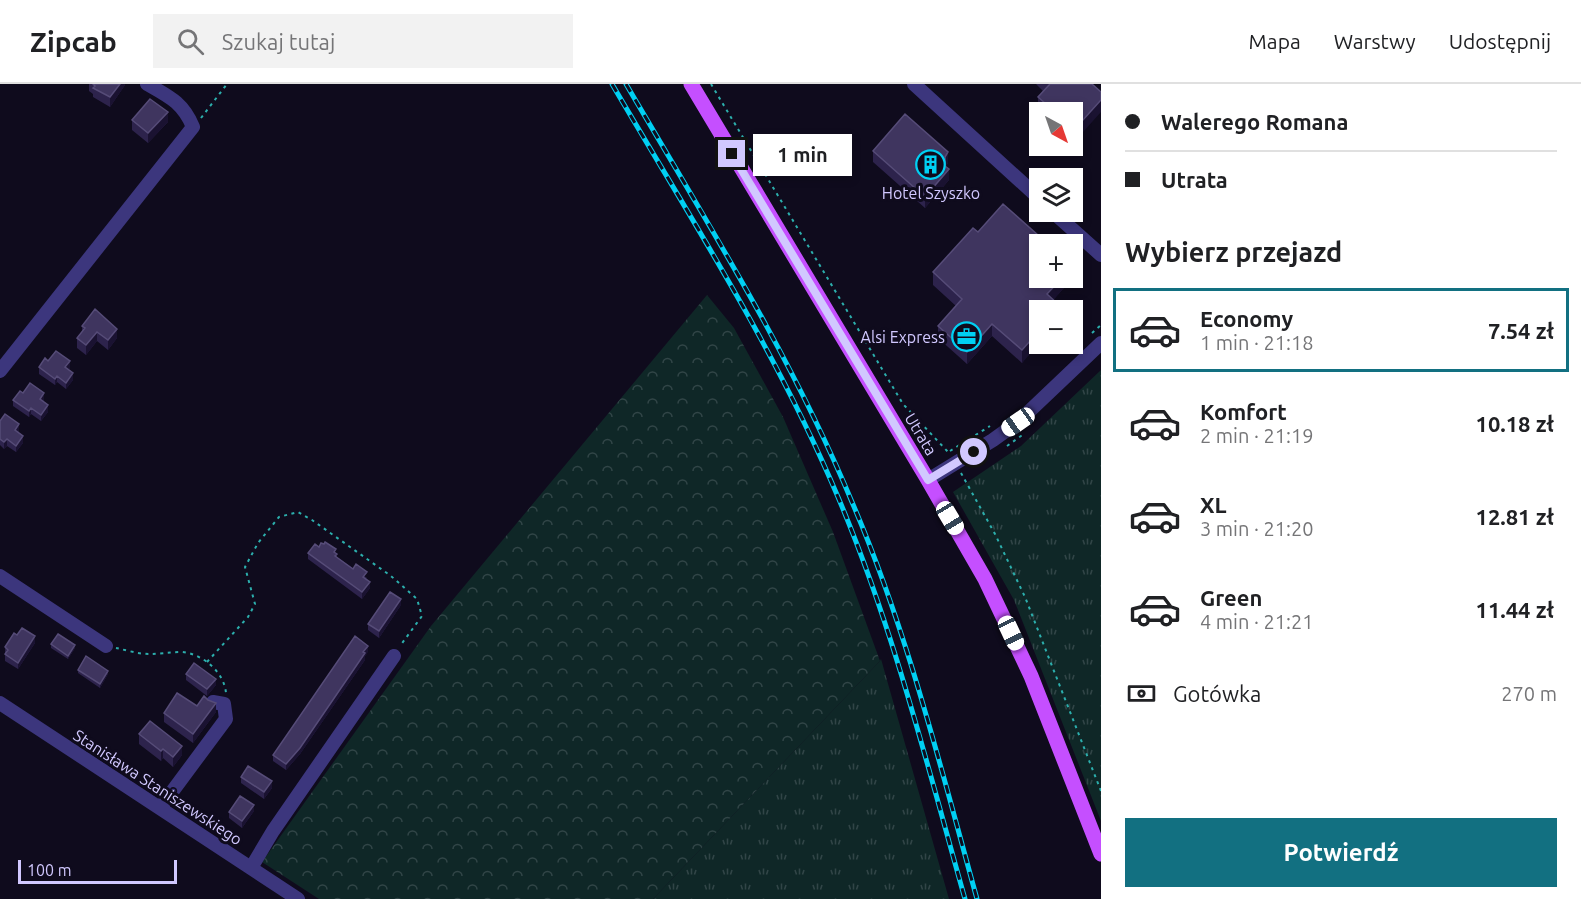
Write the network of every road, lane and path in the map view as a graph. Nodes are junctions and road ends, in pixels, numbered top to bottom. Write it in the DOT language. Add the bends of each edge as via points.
graph roads {
  1 [pos="147,84"];
  2 [pos="227,84"];
  3 [pos="690,84"];
  4 [pos="711,84"];
  5 [pos="914,84"];
  6 [pos="193,127"];
  7 [pos="1029,189"];
  8 [pos="1064,222"];
  9 [pos="1101,255"];
  10 [pos="1101,325"];
  11 [pos="1097,338"];
  12 [pos="0,371"];
  13 [pos="997,422"];
  14 [pos="952,457"];
  15 [pos="928,480"];
  16 [pos="0,576"];
  17 [pos="106,646"];
  18 [pos="394,656"];
  19 [pos="207,663"];
  20 [pos="0,703"];
  21 [pos="219,705"];
  22 [pos="1101,792"];
  23 [pos="160,808"];
  24 [pos="1101,854"];
  25 [pos="251,868"];
  26 [pos="298,899"];
  1 -- 6 [label="street" via="186,111"];
  2 -- 6 [label="path"];
  3 -- 15 [label="main road, Utrata"];
  4 -- 14 [label="path" via="903,404"];
  5 -- 7 [label="street"];
  6 -- 12 [label="street"];
  8 -- 9 [label="street"];
  10 -- 11 [label="path"];
  11 -- 14 [label="street" via="1018,422 993,440"];
  13 -- 14 [label="path"];
  14 -- 15 [label="street"];
  14 -- 22 [label="path" via="1025,597"];
  15 -- 24 [label="main road, Utrata" via="985,579 1019,649"];
  16 -- 17 [label="street"];
  17 -- 19 [label="path" via="148,654 184,652"];
  18 -- 19 [label="path" via="422,616 417,599 391,576 298,512 279,517 258,543 245,567 255,604"];
  18 -- 25 [label="street"];
  19 -- 21 [label="path" via="224,681 226,692"];
  20 -- 23 [label="street, Stanisława Staniszewskiego"];
  21 -- 23 [label="street" via="226,719"];
  23 -- 25 [label="street, Stanisława Staniszewskiego"];
  25 -- 26 [label="street, Stanisława Staniszewskiego"];
}
